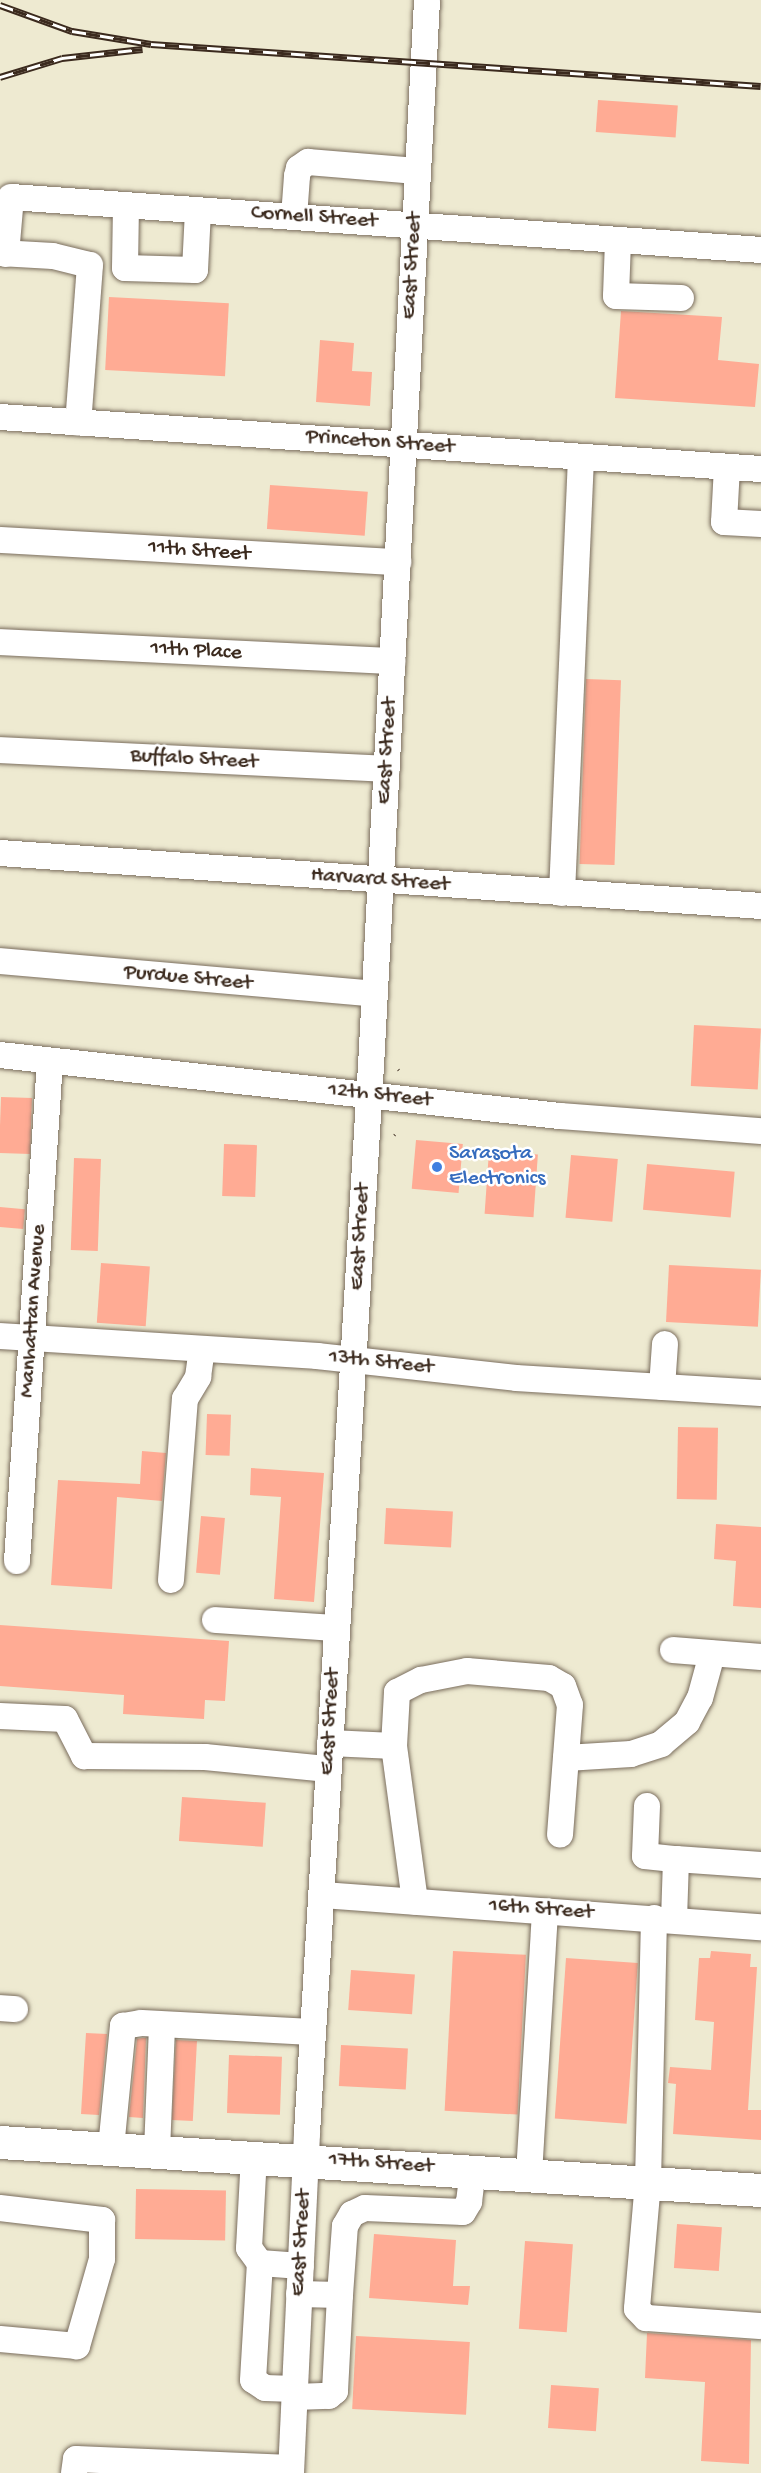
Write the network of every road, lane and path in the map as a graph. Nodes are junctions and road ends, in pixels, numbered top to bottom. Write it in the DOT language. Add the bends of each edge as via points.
graph roads {
  1 [pos="427,0"];
  2 [pos="417,171"];
  3 [pos="126,205"];
  4 [pos="198,210"];
  5 [pos="294,217"];
  6 [pos="415,227"];
  7 [pos="618,241"];
  8 [pos="761,250"];
  9 [pos="3,254"];
  10 [pos="681,298"];
  11 [pos="0,417"];
  12 [pos="78,423"];
  13 [pos="404,445"];
  14 [pos="581,457"];
  15 [pos="727,467"];
  16 [pos="761,469"];
  17 [pos="761,524"];
  18 [pos="0,540"];
  19 [pos="398,562"];
  20 [pos="0,642"];
  21 [pos="393,661"];
  22 [pos="0,750"];
  23 [pos="387,769"];
  24 [pos="0,853"];
  25 [pos="381,881"];
  26 [pos="562,893"];
  27 [pos="761,906"];
  28 [pos="0,961"];
  29 [pos="375,994"];
  30 [pos="0,1054"];
  31 [pos="50,1061"];
  32 [pos="370,1095"];
  33 [pos="761,1131"];
  34 [pos="0,1336"];
  35 [pos="33,1338"];
  36 [pos="665,1344"];
  37 [pos="202,1349"];
  38 [pos="354,1359"];
  39 [pos="662,1387"];
  40 [pos="761,1393"];
  41 [pos="17,1561"];
  42 [pos="171,1580"];
  43 [pos="215,1620"];
  44 [pos="337,1628"];
  45 [pos="673,1650"];
  46 [pos="712,1654"];
  47 [pos="761,1657"];
  48 [pos="0,1716"];
  49 [pos="330,1743"];
  50 [pos="394,1746"];
  51 [pos="566,1758"];
  52 [pos="328,1769"];
  53 [pos="647,1806"];
  54 [pos="560,1835"];
  55 [pos="676,1859"];
  56 [pos="761,1865"];
  57 [pos="322,1895"];
  58 [pos="415,1902"];
  59 [pos="545,1911"];
  60 [pos="664,1919"];
  61 [pos="761,1926"];
  62 [pos="162,2025"];
  63 [pos="313,2032"];
  64 [pos="0,2142"];
  65 [pos="111,2148"];
  66 [pos="157,2151"];
  67 [pos="255,2156"];
  68 [pos="306,2159"];
  69 [pos="473,2170"];
  70 [pos="529,2174"];
  71 [pos="648,2182"];
  72 [pos="761,2190"];
  73 [pos="0,2208"];
  74 [pos="259,2266"];
  75 [pos="301,2266"];
  76 [pos="299,2294"];
  77 [pos="340,2295"];
  78 [pos="761,2326"];
  79 [pos="0,2339"];
  80 [pos="295,2393"];
  81 [pos="291,2471"];
  82 [pos="74,2473"];
  1 -- 2 [label="street, East Street"];
  2 -- 5 [label="street" via="308,162 299,168"];
  2 -- 6 [label="street, East Street"];
  3 -- 4 [label="street, Cornell Street"];
  3 -- 4 [label="street" via="125,268 195,270"];
  3 -- 9 [label="street, Cornell Street" via="11,197"];
  4 -- 5 [label="street, Cornell Street"];
  5 -- 6 [label="street, Cornell Street"];
  6 -- 7 [label="street, Cornell Street"];
  6 -- 13 [label="street, East Street"];
  7 -- 8 [label="street, Cornell Street"];
  7 -- 10 [label="street" via="616,296"];
  9 -- 12 [label="street" via="53,256 90,265"];
  11 -- 12 [label="street, Princeton Street"];
  12 -- 13 [label="street, Princeton Street"];
  13 -- 14 [label="street, Princeton Street"];
  13 -- 19 [label="street, East Street"];
  14 -- 15 [label="street, Princeton Street"];
  14 -- 26 [label="street"];
  15 -- 16 [label="street, Princeton Street"];
  15 -- 17 [label="street" via="723,522"];
  18 -- 19 [label="street, 11th Street"];
  19 -- 21 [label="street, East Street"];
  20 -- 21 [label="street, 11th Place"];
  21 -- 23 [label="street, East Street"];
  22 -- 23 [label="street, Buffalo Street"];
  23 -- 25 [label="street, East Street"];
  24 -- 25 [label="street, Harvard Street"];
  25 -- 26 [label="street, Harvard Street"];
  25 -- 29 [label="street, East Street"];
  26 -- 27 [label="street, Harvard Street"];
  28 -- 29 [label="street, Purdue Street"];
  29 -- 32 [label="street, East Street"];
  30 -- 31 [label="street, 12th Street"];
  31 -- 32 [label="street, 12th Street"];
  31 -- 35 [label="street, Manhattan Avenue"];
  32 -- 33 [label="street, 12th Street" via="623,1123"];
  32 -- 38 [label="street, East Street"];
  34 -- 35 [label="street, 13th Street"];
  35 -- 37 [label="street, 13th Street"];
  35 -- 41 [label="street, Manhattan Avenue"];
  36 -- 39 [label="street"];
  37 -- 38 [label="street, 13th Street"];
  37 -- 42 [label="street" via="198,1377 185,1399"];
  38 -- 39 [label="street, 13th Street" via="506,1377"];
  38 -- 44 [label="street, East Street"];
  39 -- 40 [label="street, 13th Street"];
  43 -- 44 [label="street"];
  44 -- 49 [label="street, East Street"];
  45 -- 46 [label="street"];
  46 -- 47 [label="street"];
  46 -- 51 [label="street" via="700,1698 687,1722 661,1744 630,1754"];
  48 -- 52 [label="street" via="65,1719 84,1755 205,1757"];
  49 -- 50 [label="street"];
  49 -- 52 [label="street, East Street"];
  50 -- 51 [label="street" via="397,1692 422,1680 467,1671 549,1678 562,1686 570,1705"];
  50 -- 58 [label="street"];
  51 -- 54 [label="street"];
  52 -- 57 [label="street, East Street"];
  53 -- 55 [label="street" via="645,1856"];
  55 -- 56 [label="street"];
  55 -- 60 [label="street"];
  57 -- 58 [label="street, 16th Street"];
  57 -- 63 [label="street, East Street"];
  58 -- 59 [label="street, 16th Street"];
  59 -- 60 [label="street, 16th Street"];
  59 -- 70 [label="street"];
  60 -- 61 [label="street, 16th Street"];
  60 -- 71 [label="street"];
  62 -- 63 [label="street"];
  62 -- 65 [label="street" via="123,2026"];
  62 -- 66 [label="street"];
  63 -- 68 [label="street, East Street"];
  64 -- 65 [label="main road, 17th Street"];
  65 -- 66 [label="main road, 17th Street"];
  66 -- 67 [label="main road, 17th Street"];
  67 -- 68 [label="main road, 17th Street"];
  67 -- 74 [label="street" via="249,2247"];
  68 -- 69 [label="main road, 17th Street"];
  68 -- 75 [label="street, East Street"];
  69 -- 70 [label="main road, 17th Street"];
  69 -- 77 [label="street" via="469,2202 463,2212 365,2208 352,2214 345,2226"];
  70 -- 71 [label="main road, 17th Street"];
  71 -- 72 [label="main road, 17th Street"];
  71 -- 78 [label="street" via="637,2309 646,2318"];
  73 -- 79 [label="street" via="102,2220 102,2259 77,2346"];
  74 -- 75 [label="street"];
  74 -- 80 [label="street" via="253,2380 265,2388"];
  75 -- 76 [label="street, East Street"];
  76 -- 77 [label="street"];
  76 -- 80 [label="street, East Street"];
  77 -- 80 [label="street" via="335,2391 329,2396"];
  80 -- 81 [label="street, East Street"];
  81 -- 82 [label="street" via="75,2459"];
}
